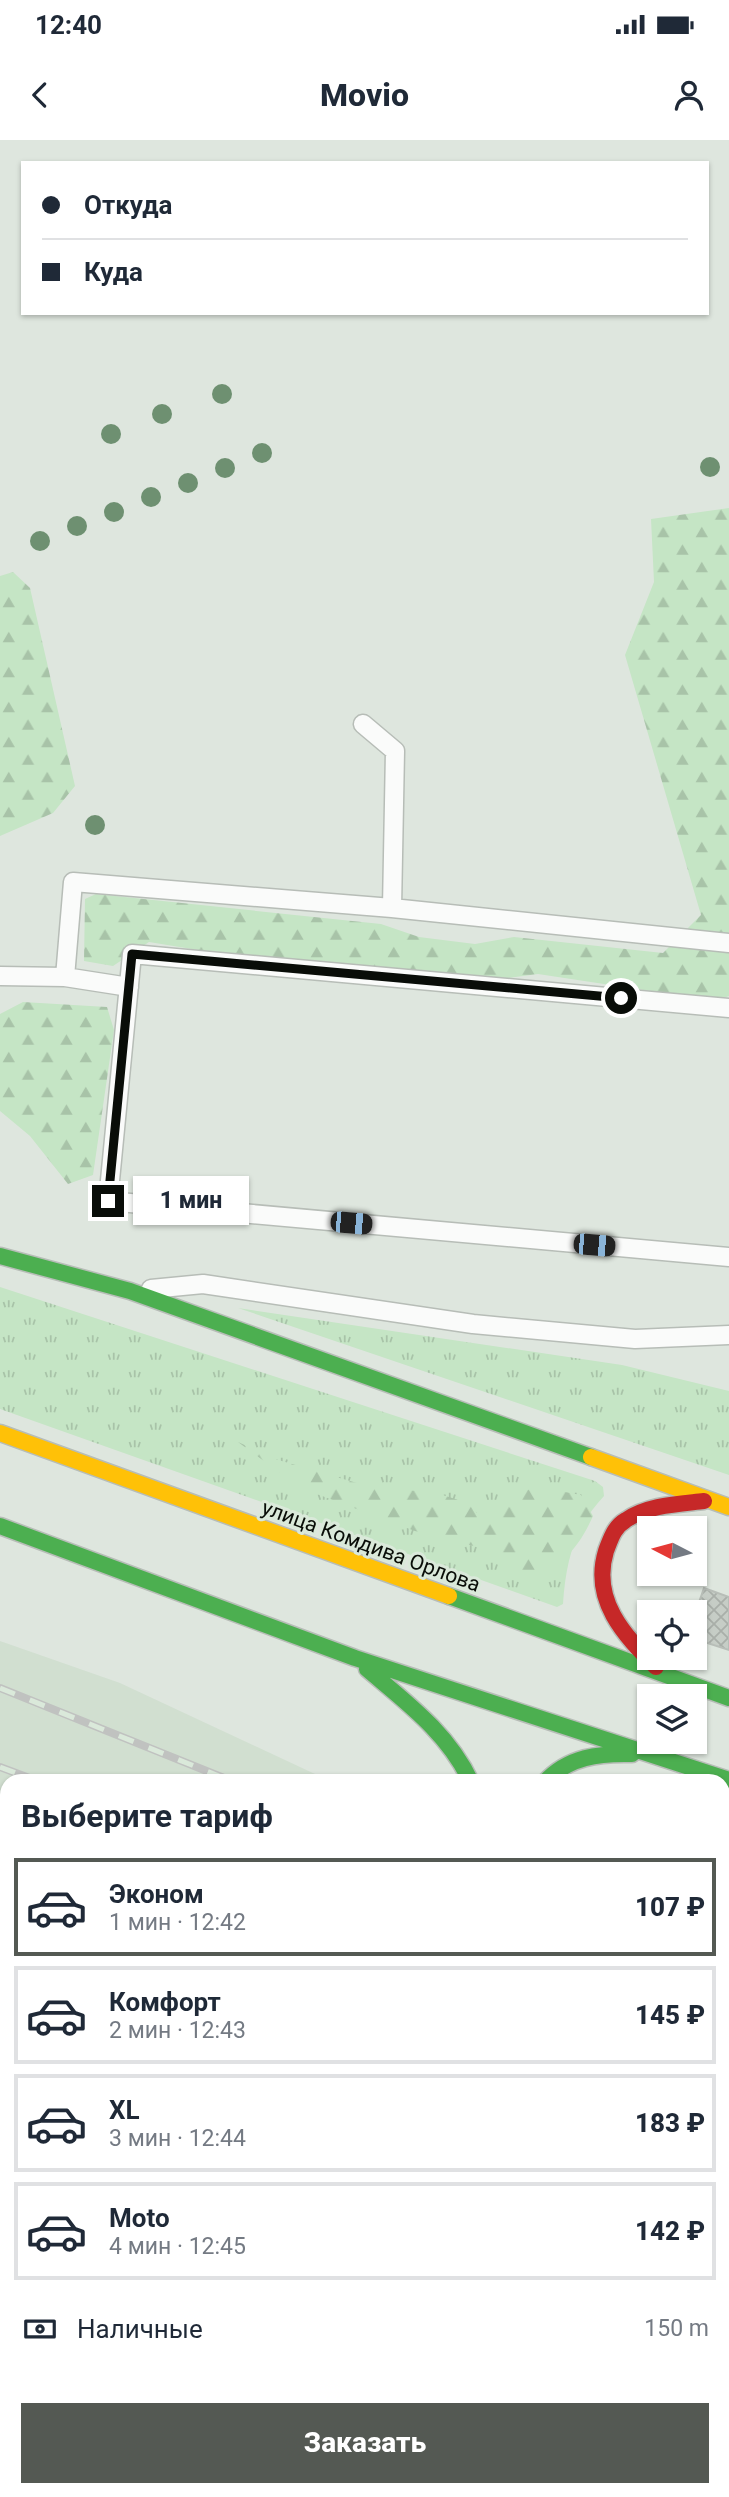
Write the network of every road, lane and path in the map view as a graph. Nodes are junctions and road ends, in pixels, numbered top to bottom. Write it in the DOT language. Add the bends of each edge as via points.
graph roads {
  1 [pos="363,724"];
  2 [pos="392,908"];
  3 [pos="729,943"];
  4 [pos="0,976"];
  5 [pos="65,977"];
  6 [pos="129,987"];
  7 [pos="729,1008"];
  8 [pos="0,1256"];
  9 [pos="729,1257"];
  10 [pos="130,1291"];
  11 [pos="729,1335"];
  12 [pos="0,1433"];
  13 [pos="707,1501"];
  14 [pos="729,1507"];
  15 [pos="0,1526"];
  16 [pos="355,1658"];
  17 [pos="666,1676"];
  18 [pos="729,1698"];
  19 [pos="659,1756"];
  20 [pos="468,1774"];
  21 [pos="551,1774"];
  22 [pos="712,1774"];
  1 -- 2 [label="lane" via="395,751"];
  2 -- 3 [label="lane"];
  2 -- 5 [label="lane" via="73,882"];
  4 -- 5 [label="lane"];
  5 -- 6 [label="lane"];
  6 -- 7 [label="lane" via="132,954"];
  6 -- 9 [label="lane" via="108,1201"];
  8 -- 10 [label="main road"];
  10 -- 11 [label="lane" via="203,1284 474,1324 635,1339"];
  10 -- 13 [label="main road"];
  12 -- 17 [label="main road, улица Комдива Орлова"];
  13 -- 14 [label="main road"];
  13 -- 17 [label="main road" via="638,1515 616,1528 602,1563 604,1604 623,1635"];
  15 -- 16 [label="main road"];
  16 -- 19 [label="main road"];
  16 -- 20 [label="main road" via="444,1737"];
  17 -- 18 [label="main road, улица Комдива Орлова"];
  19 -- 21 [label="main road" via="617,1753 577,1759"];
  19 -- 22 [label="main road"];
}
